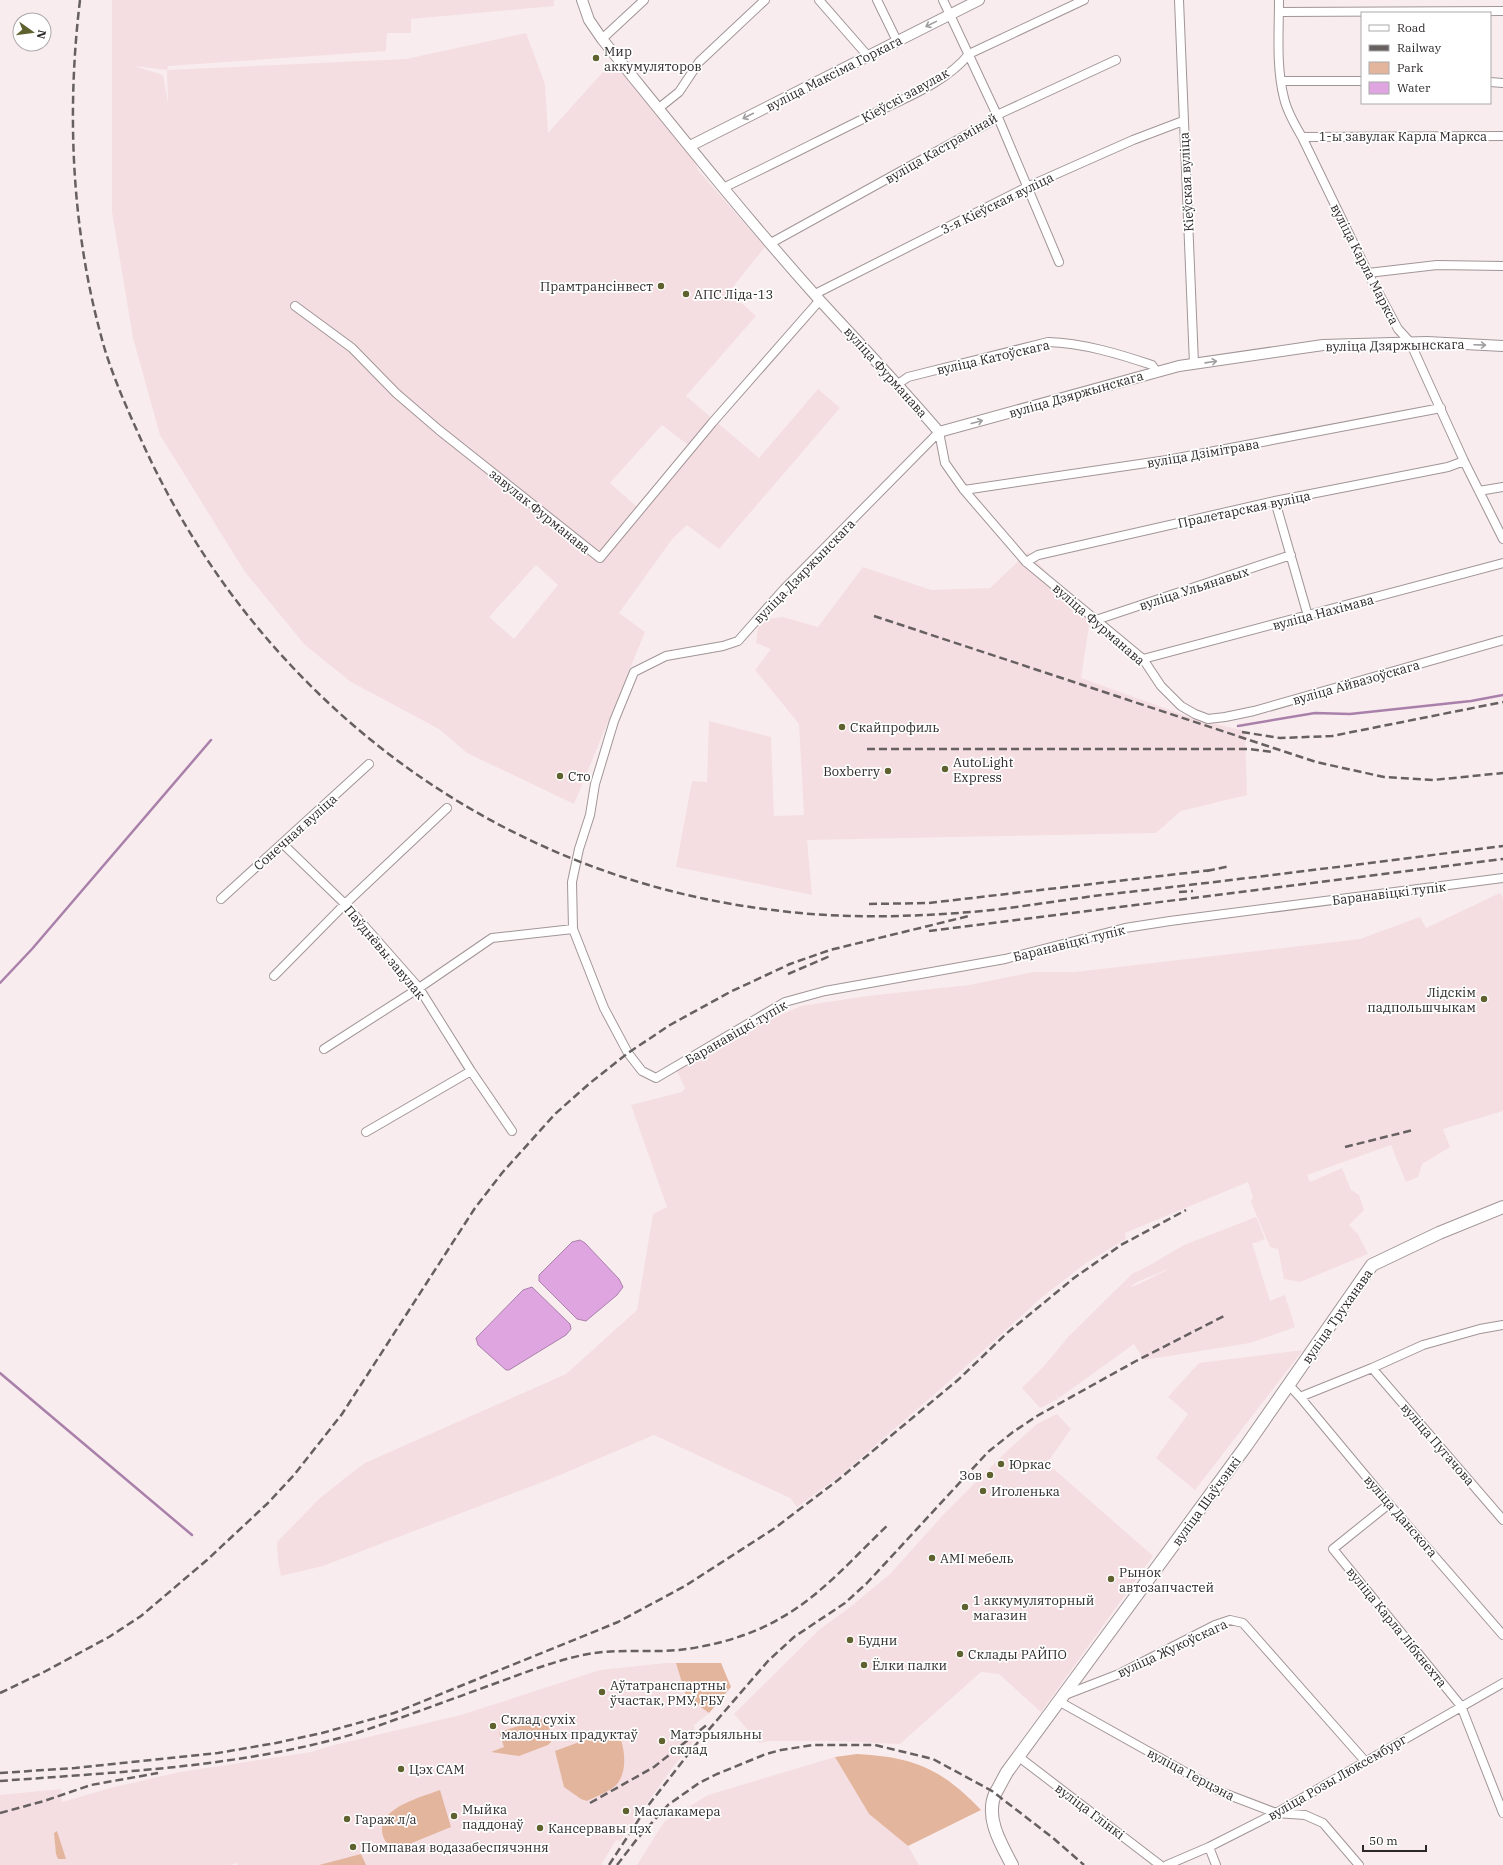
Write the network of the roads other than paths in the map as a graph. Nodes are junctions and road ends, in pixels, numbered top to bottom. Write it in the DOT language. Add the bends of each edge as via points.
graph roads {
  1 [pos="582,0"];
  2 [pos="644,0"];
  3 [pos="765,0"];
  4 [pos="819,0"];
  5 [pos="877,0"];
  6 [pos="943,0"];
  7 [pos="979,0"];
  8 [pos="1084,0"];
  9 [pos="1179,0"];
  10 [pos="1279,0"];
  11 [pos="1503,11"];
  12 [pos="1279,12"];
  13 [pos="949,15"];
  14 [pos="602,39"];
  15 [pos="897,40"];
  16 [pos="969,54"];
  17 [pos="867,55"];
  18 [pos="1116,60"];
  19 [pos="1281,81"];
  20 [pos="1361,81"];
  21 [pos="1491,82"];
  22 [pos="1503,82"];
  23 [pos="659,108"];
  24 [pos="997,115"];
  25 [pos="1183,121"];
  26 [pos="1503,136"];
  27 [pos="1302,137"];
  28 [pos="690,146"];
  29 [pos="1027,187"];
  30 [pos="723,188"];
  31 [pos="771,243"];
  32 [pos="1059,262"];
  33 [pos="1503,266"];
  34 [pos="1368,273"];
  35 [pos="817,297"];
  36 [pos="295,306"];
  37 [pos="1410,342"];
  38 [pos="1503,346"];
  39 [pos="1194,364"];
  40 [pos="1156,372"];
  41 [pos="898,384"];
  42 [pos="1441,408"];
  43 [pos="939,432"];
  44 [pos="1464,461"];
  45 [pos="1503,487"];
  46 [pos="964,490"];
  47 [pos="1479,491"];
  48 [pos="1275,501"];
  49 [pos="1503,539"];
  50 [pos="1291,556"];
  51 [pos="1026,562"];
  52 [pos="1503,563"];
  53 [pos="1308,616"];
  54 [pos="1096,620"];
  55 [pos="1503,640"];
  56 [pos="1143,659"];
  57 [pos="1208,718"];
  58 [pos="369,764"];
  59 [pos="448,808"];
  60 [pos="283,844"];
  61 [pos="1503,878"];
  62 [pos="221,899"];
  63 [pos="345,904"];
  64 [pos="573,929"];
  65 [pos="274,976"];
  66 [pos="419,988"];
  67 [pos="324,1049"];
  68 [pos="471,1071"];
  69 [pos="512,1131"];
  70 [pos="366,1132"];
  71 [pos="1503,1207"];
  72 [pos="1503,1325"];
  73 [pos="1372,1368"];
  74 [pos="1289,1385"];
  75 [pos="1300,1397"];
  76 [pos="1389,1504"];
  77 [pos="1503,1520"];
  78 [pos="1503,1635"];
  79 [pos="1503,1683"];
  80 [pos="1062,1698"];
  81 [pos="1461,1706"];
  82 [pos="1019,1757"];
  83 [pos="1365,1761"];
  84 [pos="1276,1813"];
  85 [pos="1503,1813"];
  86 [pos="1209,1847"];
  87 [pos="1012,1865"];
  88 [pos="1160,1865"];
  89 [pos="1167,1865"];
  90 [pos="1216,1865"];
  91 [pos="1359,1865"];
  1 -- 14 [label="street, вуліца Фурманава" via="589,20"];
  2 -- 14 [label="street"];
  3 -- 23 [label="street" via="699,62 679,92"];
  4 -- 17 [label="street"];
  5 -- 15 [label="street"];
  6 -- 13 [label="street"];
  7 -- 13 [label="street, вуліца Максіма Горкага"];
  8 -- 16 [label="street, Кіеўскі завулак"];
  9 -- 25 [label="street, Кіеўская вуліца"];
  10 -- 12 [label="street, вуліца Карла Маркса"];
  11 -- 12 [label="street"];
  12 -- 19 [label="street, вуліца Карла Маркса"];
  13 -- 15 [label="street, вуліца Максіма Горкага, one-way"];
  13 -- 16 [label="street"];
  14 -- 23 [label="street, вуліца Фурманава"];
  15 -- 17 [label="street, вуліца Максіма Горкага"];
  16 -- 24 [label="street"];
  16 -- 30 [label="street, Кіеўскі завулак" via="961,64 928,86"];
  17 -- 28 [label="street, вуліца Максіма Горкага, one-way"];
  18 -- 24 [label="street, вуліца Кастрамінай"];
  19 -- 20 [label="street"];
  19 -- 27 [label="street, вуліца Карла Маркса" via="1284,99"];
  21 -- 22 [label="street"];
  23 -- 28 [label="street, вуліца Фурманава"];
  24 -- 29 [label="street"];
  24 -- 31 [label="street, вуліца Кастрамінай" via="990,122"];
  25 -- 29 [label="street, 3-я Кіеўская вуліца"];
  25 -- 39 [label="street, Кіеўская вуліца"];
  26 -- 27 [label="street, 1-ы завулак Карла Маркса"];
  27 -- 34 [label="street, вуліца Карла Маркса"];
  28 -- 30 [label="street, вуліца Фурманава"];
  29 -- 32 [label="street"];
  29 -- 35 [label="street, 3-я Кіеўская вуліца"];
  30 -- 31 [label="street, вуліца Фурманава"];
  31 -- 35 [label="street, вуліца Фурманава"];
  33 -- 34 [label="street" via="1437,265"];
  34 -- 37 [label="street, вуліца Карла Маркса" via="1398,329"];
  35 -- 36 [label="street, завулак Фурманава" via="600,558 439,430 396,393 352,348"];
  35 -- 41 [label="street, вуліца Фурманава"];
  37 -- 38 [label="street, вуліца Дзяржынскага, one-way"];
  39 -- 37 [label="street, вуліца Дзяржынскага, one-way" via="1323,345"];
  37 -- 42 [label="street, вуліца Карла Маркса"];
  39 -- 40 [label="street, вуліца Дзяржынскага"];
  40 -- 41 [label="street, вуліца Катоўскага" via="1152,365 1139,361 1085,346 1048,342 908,377"];
  43 -- 40 [label="street, вуліца Дзяржынскага, one-way"];
  41 -- 43 [label="street, вуліца Фурманава"];
  42 -- 44 [label="street, вуліца Карла Маркса"];
  42 -- 46 [label="street, вуліца Дзімітрава" via="1167,460"];
  43 -- 46 [label="street, вуліца Фурманава" via="945,463"];
  43 -- 64 [label="street, вуліца Дзяржынскага" via="784,589 738,641 666,656 634,672 614,721 579,849 572,882"];
  44 -- 47 [label="street, вуліца Карла Маркса"];
  44 -- 48 [label="street, Пралетарская вуліца" via="1448,467"];
  45 -- 47 [label="street"];
  46 -- 51 [label="street, вуліца Фурманава"];
  47 -- 49 [label="street, вуліца Карла Маркса"];
  48 -- 50 [label="street"];
  48 -- 51 [label="street, Пралетарская вуліца" via="1038,555"];
  50 -- 53 [label="street"];
  50 -- 54 [label="street, вуліца Ульянавых"];
  51 -- 54 [label="street, вуліца Фурманава"];
  52 -- 53 [label="street, вуліца Нахімава"];
  53 -- 56 [label="street, вуліца Нахімава"];
  54 -- 56 [label="street, вуліца Фурманава"];
  55 -- 57 [label="street, вуліца Айвазоўскага" via="1254,711 1225,718"];
  56 -- 57 [label="street, вуліца Фурманава" via="1161,686 1181,706"];
  58 -- 60 [label="street, Сонечная вуліца"];
  59 -- 63 [label="street"];
  60 -- 62 [label="street, Сонечная вуліца"];
  60 -- 63 [label="street, Паўднёвы завулак"];
  61 -- 64 [label="street, Баранавіцкі тупік" via="1125,928 1005,959 825,991 784,1002 656,1078 642,1071 628,1053 604,1008"];
  63 -- 65 [label="street"];
  63 -- 66 [label="street, Паўднёвы завулак"];
  64 -- 66 [label="street" via="492,938"];
  66 -- 67 [label="street"];
  66 -- 68 [label="street, Паўднёвы завулак"];
  68 -- 69 [label="street, Паўднёвы завулак"];
  68 -- 70 [label="street"];
  71 -- 74 [label="main road, вуліца Труханава" via="1439,1233 1372,1265"];
  72 -- 73 [label="street" via="1423,1345"];
  73 -- 75 [label="street"];
  73 -- 77 [label="street, вуліца Пугачова"];
  74 -- 75 [label="street"];
  74 -- 80 [label="main road, вуліца Шаўчэнкі"];
  75 -- 76 [label="street, вуліца Данскога"];
  76 -- 78 [label="street, вуліца Данскога"];
  76 -- 81 [label="street, вуліца Карла Лібкнехта" via="1333,1549"];
  79 -- 81 [label="street, вуліца Розы Люксембург"];
  80 -- 82 [label="main road, вуліца Шаўчэнкі"];
  80 -- 83 [label="street, вуліца Жукоўскага" via="1119,1674 1215,1625 1230,1620 1243,1623"];
  80 -- 84 [label="street, вуліца Герцэна" via="1221,1792"];
  81 -- 83 [label="street, вуліца Розы Люксембург"];
  81 -- 85 [label="street, вуліца Карла Лібкнехта"];
  82 -- 87 [label="main road, вуліца Шаўчэнкі" via="1007,1772 992,1807 998,1838"];
  82 -- 88 [label="street, вуліца Глінкі"];
  83 -- 84 [label="street, вуліца Розы Люксембург"];
  84 -- 86 [label="street, вуліца Розы Люксембург"];
  84 -- 91 [label="street, вуліца Герцэна" via="1305,1814 1323,1823"];
  86 -- 89 [label="street, вуліца Розы Люксембург"];
  86 -- 90 [label="street"];
}
